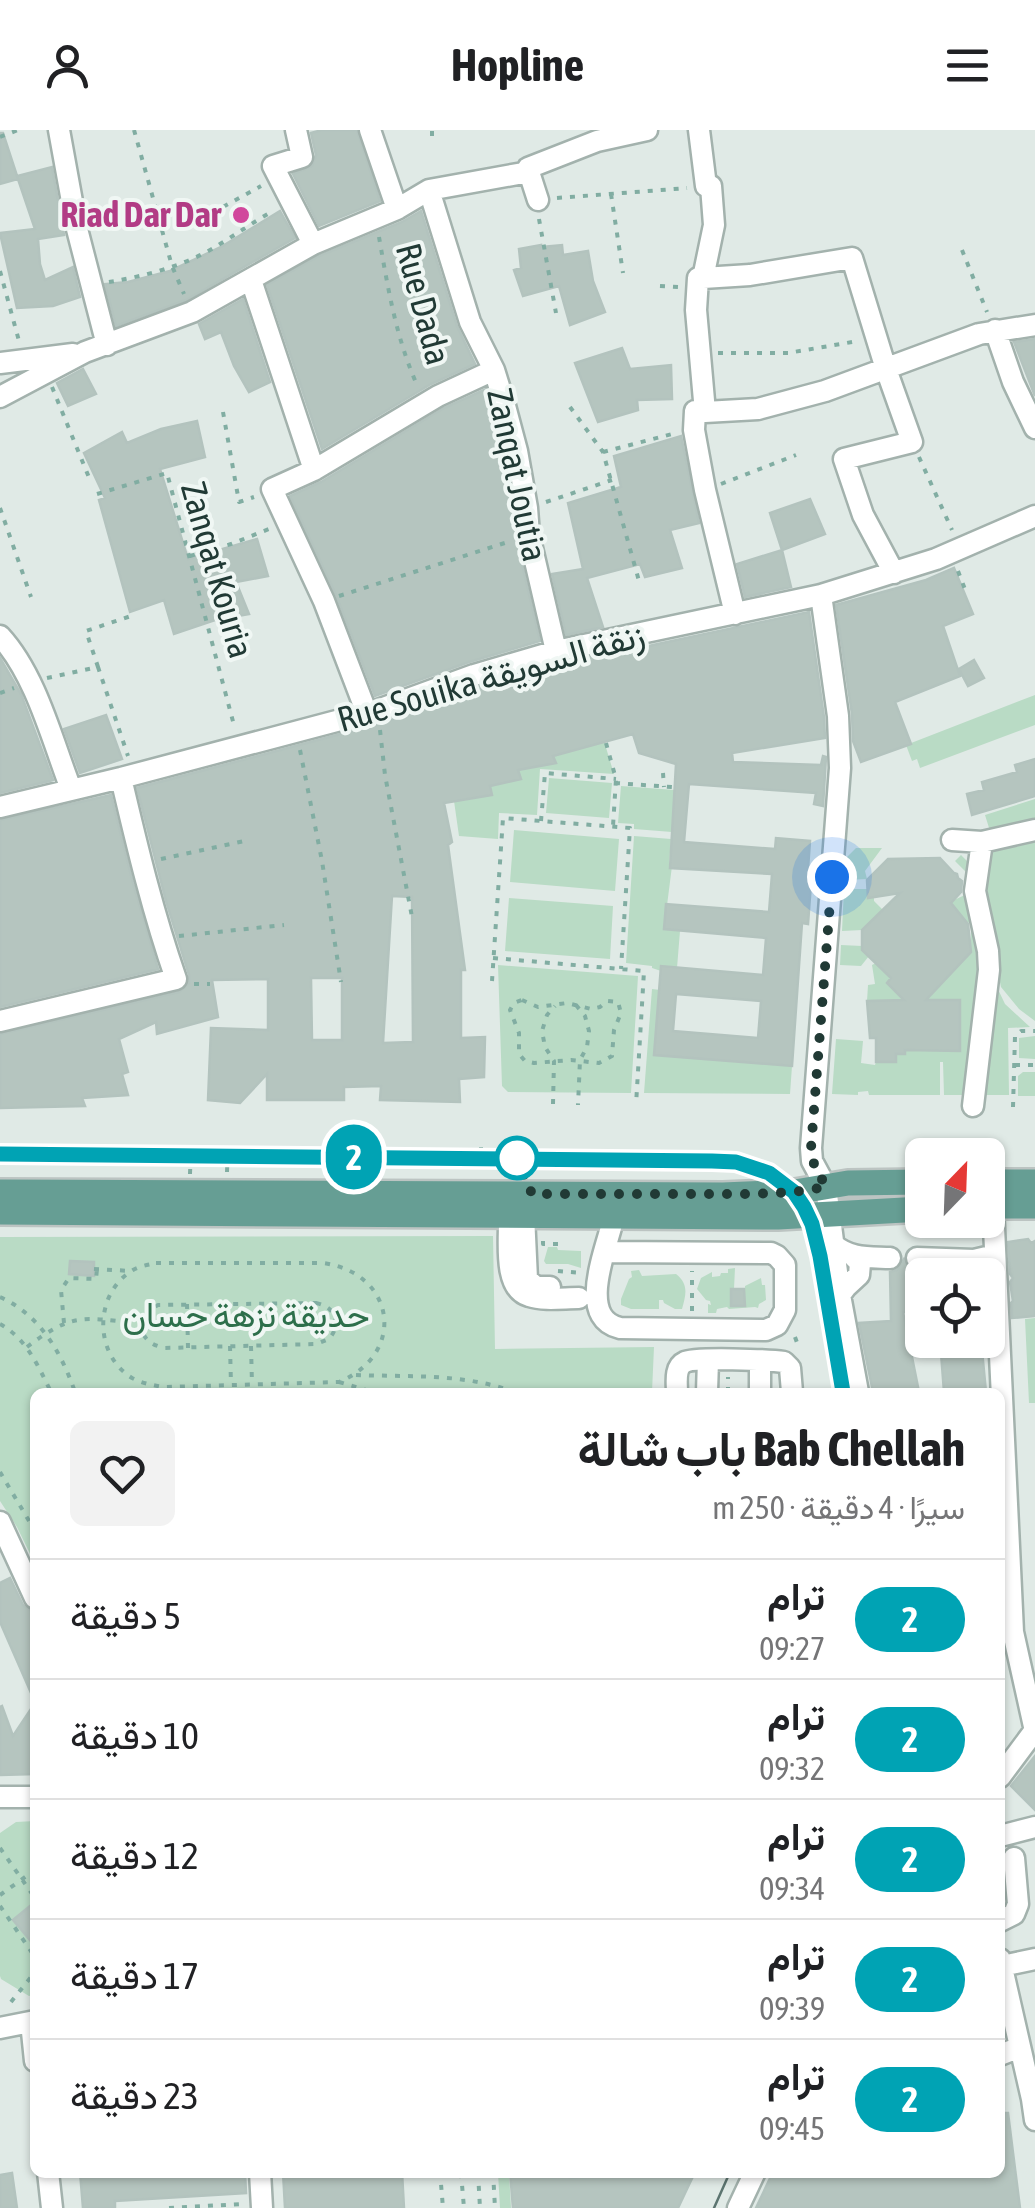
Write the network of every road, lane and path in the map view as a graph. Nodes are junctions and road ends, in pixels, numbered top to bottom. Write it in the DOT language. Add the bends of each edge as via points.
graph roads {
  1 [pos="18,130"];
  2 [pos="58,130"];
  3 [pos="134,130"];
  4 [pos="370,130"];
  5 [pos="647,130"];
  6 [pos="699,130"];
  7 [pos="301,131"];
  8 [pos="0,136"];
  9 [pos="529,172"];
  10 [pos="278,176"];
  11 [pos="706,186"];
  12 [pos="429,190"];
  13 [pos="611,194"];
  14 [pos="538,200"];
  15 [pos="291,202"];
  16 [pos="396,209"];
  17 [pos="212,213"];
  18 [pos="376,218"];
  19 [pos="313,244"];
  20 [pos="962,250"];
  21 [pos="172,266"];
  22 [pos="0,271"];
  23 [pos="623,273"];
  24 [pos="703,278"];
  25 [pos="251,280"];
  26 [pos="90,284"];
  27 [pos="192,312"];
  28 [pos="556,313"];
  29 [pos="1035,325"];
  30 [pos="995,330"];
  31 [pos="877,337"];
  32 [pos="106,345"];
  33 [pos="86,352"];
  34 [pos="699,353"];
  35 [pos="24,360"];
  36 [pos="0,363"];
  37 [pos="494,370"];
  38 [pos="886,370"];
  39 [pos="47,374"];
  40 [pos="0,397"];
  41 [pos="426,402"];
  42 [pos="570,407"];
  43 [pos="223,412"];
  44 [pos="699,421"];
  45 [pos="1035,428"];
  46 [pos="912,442"];
  47 [pos="603,452"];
  48 [pos="796,455"];
  49 [pos="314,470"];
  50 [pos="90,480"];
  51 [pos="612,480"];
  52 [pos="272,490"];
  53 [pos="705,490"];
  54 [pos="97,494"];
  55 [pos="0,508"];
  56 [pos="528,508"];
  57 [pos="1035,516"];
  58 [pos="287,522"];
  59 [pos="530,535"];
  60 [pos="956,550"];
  61 [pos="190,556"];
  62 [pos="894,573"];
  63 [pos="639,581"];
  64 [pos="966,592"];
  65 [pos="821,595"];
  66 [pos="31,597"];
  67 [pos="324,601"];
  68 [pos="735,614"];
  69 [pos="134,615"];
  70 [pos="0,636"];
  71 [pos="556,651"];
  72 [pos="98,668"];
  73 [pos="29,682"];
  74 [pos="372,711"];
  75 [pos="296,731"];
  76 [pos="606,743"];
  77 [pos="240,748"];
  78 [pos="646,773"];
  79 [pos="664,773"];
  80 [pos="128,776"];
  81 [pos="616,781"];
  82 [pos="646,785"];
  83 [pos="664,787"];
  84 [pos="672,787"];
  85 [pos="70,789"];
  86 [pos="0,807"];
  87 [pos="541,821"];
  88 [pos="613,826"];
  89 [pos="1035,830"];
  90 [pos="250,840"];
  91 [pos="952,840"];
  92 [pos="982,842"];
  93 [pos="142,863"];
  94 [pos="412,917"];
  95 [pos="284,924"];
  96 [pos="162,938"];
  97 [pos="493,958"];
  98 [pos="621,969"];
  99 [pos="492,981"];
  100 [pos="342,982"];
  101 [pos="558,1004"];
  102 [pos="575,1004"];
  103 [pos="0,1021"];
  104 [pos="1035,1031"];
  105 [pos="580,1060"];
  106 [pos="554,1061"];
  107 [pos="1014,1065"];
  108 [pos="1035,1066"];
  109 [pos="553,1104"];
  110 [pos="578,1104"];
  111 [pos="636,1105"];
  112 [pos="973,1106"];
  113 [pos="1013,1107"];
  114 [pos="228,1147"];
  115 [pos="226,1177"];
  116 [pos="905,1182"];
  117 [pos="1035,1182"];
  118 [pos="826,1187"];
  119 [pos="6,1190"];
  120 [pos="1005,1192"];
  121 [pos="1005,1201"];
  122 [pos="1035,1206"];
  123 [pos="905,1209"];
  124 [pos="0,1212"];
  125 [pos="830,1214"];
  126 [pos="517,1215"];
  127 [pos="614,1216"];
  128 [pos="993,1238"];
  129 [pos="833,1244"];
  130 [pos="605,1252"];
  131 [pos="995,1255"];
  132 [pos="854,1257"];
  133 [pos="890,1258"];
  134 [pos="982,1258"];
  135 [pos="692,1266"];
  136 [pos="550,1270"];
  137 [pos="132,1271"];
  138 [pos="580,1286"];
  139 [pos="840,1295"];
  140 [pos="0,1297"];
  141 [pos="187,1304"];
  142 [pos="692,1316"];
  143 [pos="102,1319"];
  144 [pos="64,1323"];
  145 [pos="0,1324"];
  146 [pos="135,1324"];
  147 [pos="46,1332"];
  148 [pos="230,1346"];
  149 [pos="251,1346"];
  150 [pos="27,1347"];
  151 [pos="188,1348"];
  152 [pos="708,1360"];
  153 [pos="760,1360"];
  154 [pos="355,1375"];
  155 [pos="339,1382"];
  156 [pos="252,1384"];
  157 [pos="321,1384"];
  158 [pos="231,1385"];
  159 [pos="163,1386"];
  160 [pos="49,1388"];
  161 [pos="73,1388"];
  162 [pos="160,1388"];
  163 [pos="327,1388"];
  164 [pos="359,1388"];
  165 [pos="503,1388"];
  166 [pos="677,1388"];
  167 [pos="708,1388"];
  168 [pos="760,1388"];
  169 [pos="792,1388"];
  170 [pos="857,1388"];
  171 [pos="1000,1388"];
  172 [pos="0,1472"];
  173 [pos="1005,1491"];
  174 [pos="0,1522"];
  175 [pos="30,1523"];
  176 [pos="6,1543"];
  177 [pos="30,1589"];
  178 [pos="1035,1730"];
  179 [pos="1005,1769"];
  180 [pos="30,1797"];
  181 [pos="0,1798"];
  182 [pos="1035,1827"];
  183 [pos="1005,1835"];
  184 [pos="0,1848"];
  185 [pos="1014,1858"];
  186 [pos="30,1873"];
  187 [pos="22,1879"];
  188 [pos="30,1891"];
  189 [pos="0,1895"];
  190 [pos="0,1906"];
  191 [pos="1005,1918"];
  192 [pos="30,1949"];
  193 [pos="1035,1959"];
  194 [pos="1005,1962"];
  195 [pos="30,1978"];
  196 [pos="11,2002"];
  197 [pos="1005,2002"];
  198 [pos="30,2023"];
  199 [pos="0,2028"];
  200 [pos="1010,2051"];
  201 [pos="1034,2106"];
  202 [pos="49,2178"];
  203 [pos="260,2178"];
  204 [pos="440,2178"];
  205 [pos="461,2178"];
  206 [pos="477,2178"];
  207 [pos="493,2178"];
  208 [pos="752,2178"];
  209 [pos="262,2205"];
  210 [pos="52,2208"];
  211 [pos="169,2208"];
  212 [pos="443,2208"];
  213 [pos="464,2208"];
  214 [pos="480,2208"];
  215 [pos="495,2208"];
  216 [pos="738,2208"];
  1 -- 8 [label="path"];
  2 -- 26 [label="street"];
  3 -- 21 [label="path"];
  4 -- 16 [label="street"];
  5 -- 9 [label="street" via="597,141"];
  6 -- 11 [label="street"];
  7 -- 10 [label="street" via="302,157 273,166"];
  9 -- 12 [label="street"];
  9 -- 14 [label="street"];
  10 -- 15 [label="street"];
  10 -- 17 [label="path"];
  11 -- 13 [label="path"];
  11 -- 24 [label="street" via="714,225"];
  12 -- 16 [label="street"];
  12 -- 37 [label="street, Zanqat Joutia" via="470,322"];
  13 -- 14 [label="path"];
  13 -- 23 [label="path"];
  14 -- 28 [label="path"];
  15 -- 19 [label="street"];
  15 -- 21 [label="path"];
  16 -- 18 [label="street"];
  18 -- 19 [label="street"];
  18 -- 41 [label="path, Rue Dada" via="405,359"];
  19 -- 25 [label="street"];
  20 -- 30 [label="path"];
  21 -- 26 [label="path"];
  21 -- 27 [label="path"];
  22 -- 35 [label="path"];
  24 -- 31 [label="street" via="852,258"];
  24 -- 34 [label="street" via="696,310"];
  25 -- 27 [label="street"];
  25 -- 49 [label="street"];
  26 -- 32 [label="street"];
  27 -- 32 [label="street"];
  29 -- 30 [label="street"];
  30 -- 38 [label="street"];
  30 -- 45 [label="street"];
  31 -- 34 [label="path" via="788,352"];
  31 -- 38 [label="street"];
  32 -- 33 [label="street"];
  33 -- 35 [label="street"];
  33 -- 39 [label="street"];
  34 -- 44 [label="street"];
  35 -- 36 [label="street"];
  37 -- 41 [label="street"];
  37 -- 56 [label="street, Zanqat Joutia"];
  38 -- 44 [label="street"];
  38 -- 46 [label="street"];
  39 -- 40 [label="street"];
  39 -- 50 [label="path"];
  41 -- 49 [label="street"];
  42 -- 47 [label="path"];
  43 -- 52 [label="path" via="239,502"];
  44 -- 47 [label="path"];
  44 -- 53 [label="street"];
  46 -- 60 [label="path"];
  46 -- 62 [label="street" via="844,459"];
  47 -- 51 [label="path"];
  48 -- 53 [label="path"];
  49 -- 52 [label="street"];
  51 -- 56 [label="path"];
  51 -- 63 [label="path"];
  52 -- 58 [label="street"];
  53 -- 68 [label="street"];
  54 -- 61 [label="path, Zanqat Kouria" via="167,473"];
  55 -- 66 [label="path"];
  56 -- 59 [label="street, Zanqat Joutia"];
  57 -- 60 [label="street, Rue Souika زنقة السويقة"];
  58 -- 61 [label="path"];
  58 -- 67 [label="street"];
  59 -- 67 [label="path"];
  59 -- 71 [label="street, Zanqat Joutia"];
  60 -- 62 [label="street, Rue Souika زنقة السويقة"];
  60 -- 64 [label="path"];
  61 -- 77 [label="path, Zanqat Kouria"];
  62 -- 65 [label="street, Rue Souika زنقة السويقة"];
  65 -- 68 [label="street, Rue Souika زنقة السويقة"];
  65 -- 118 [label="street" via="840,768 811,1148"];
  67 -- 74 [label="street"];
  68 -- 71 [label="street, Rue Souika زنقة السويقة"];
  69 -- 72 [label="path" via="86,631"];
  70 -- 73 [label="street"];
  71 -- 74 [label="street, Rue Souika زنقة السويقة"];
  72 -- 73 [label="path"];
  72 -- 80 [label="path"];
  73 -- 85 [label="street"];
  74 -- 75 [label="street, Rue Souika زنقة السويقة"];
  74 -- 94 [label="path"];
  75 -- 77 [label="street, Rue Souika زنقة السويقة"];
  75 -- 100 [label="path"];
  76 -- 81 [label="path"];
  77 -- 80 [label="street, Rue Souika زنقة السويقة"];
  78 -- 82 [label="path"];
  79 -- 83 [label="path"];
  80 -- 85 [label="street, Rue Souika زنقة السويقة"];
  80 -- 93 [label="street"];
  81 -- 82 [label="path"];
  81 -- 87 [label="path" via="545,773"];
  81 -- 88 [label="path"];
  82 -- 83 [label="path"];
  83 -- 84 [label="path"];
  85 -- 86 [label="street, Rue Souika زنقة السويقة"];
  87 -- 88 [label="path"];
  87 -- 97 [label="path" via="503,818"];
  88 -- 98 [label="path" via="630,828"];
  89 -- 92 [label="street"];
  90 -- 93 [label="path"];
  91 -- 92 [label="street"];
  92 -- 112 [label="street" via="975,891 988,970"];
  93 -- 96 [label="street"];
  95 -- 96 [label="path"];
  96 -- 103 [label="street" via="176,980"];
  97 -- 98 [label="path"];
  97 -- 99 [label="path"];
  98 -- 111 [label="path" via="644,971"];
  101 -- 102 [label="path"];
  101 -- 106 [label="path" via="542,1031"];
  101 -- 106 [label="path" via="518,1001 510,1010 521,1058"];
  102 -- 105 [label="path" via="589,1031"];
  102 -- 105 [label="path" via="590,1009 614,1000 621,1009 612,1056 599,1063"];
  104 -- 107 [label="path" via="1015,1036"];
  105 -- 106 [label="path"];
  105 -- 110 [label="path"];
  106 -- 109 [label="path"];
  107 -- 108 [label="path"];
  107 -- 113 [label="path"];
  114 -- 115 [label="path"];
  116 -- 118 [label="main road"];
  117 -- 120 [label="main road"];
  118 -- 119 [label="main road" via="723,1195"];
  118 -- 125 [label="street"];
  121 -- 122 [label="main road"];
  123 -- 125 [label="main road"];
  124 -- 126 [label="main road"];
  125 -- 127 [label="main road"];
  125 -- 129 [label="street"];
  126 -- 127 [label="main road"];
  126 -- 138 [label="street" via="510,1274 515,1286 530,1296"];
  127 -- 130 [label="street"];
  128 -- 131 [label="street"];
  129 -- 132 [label="street"];
  129 -- 139 [label="street"];
  130 -- 130 [label="street" via="771,1253 786,1272 784,1316 766,1330 614,1328 598,1308"];
  131 -- 134 [label="street"];
  131 -- 171 [label="street"];
  132 -- 133 [label="street"];
  132 -- 139 [label="street" via="859,1276"];
  135 -- 142 [label="path"];
  136 -- 138 [label="path"];
  137 -- 143 [label="path" via="114,1288"];
  137 -- 144 [label="path" via="96,1269 96,1278 69,1278 61,1290"];
  137 -- 154 [label="path" via="156,1262 323,1263 356,1273 379,1299 384,1333"];
  139 -- 170 [label="street"];
  140 -- 147 [label="path"];
  141 -- 149 [label="path" via="316,1303 334,1314 334,1334 323,1343"];
  141 -- 151 [label="path"];
  141 -- 151 [label="path" via="158,1305 146,1312 142,1326 158,1348"];
  143 -- 144 [label="path"];
  143 -- 146 [label="path"];
  143 -- 159 [label="path" via="118,1366 146,1384"];
  144 -- 147 [label="path"];
  145 -- 150 [label="path"];
  147 -- 150 [label="path"];
  147 -- 161 [label="path"];
  148 -- 149 [label="path"];
  148 -- 151 [label="path"];
  148 -- 158 [label="path"];
  149 -- 156 [label="path"];
  150 -- 160 [label="path"];
  152 -- 153 [label="street"];
  152 -- 166 [label="street" via="682,1363"];
  152 -- 167 [label="street"];
  153 -- 168 [label="street"];
  153 -- 169 [label="street" via="788,1364"];
  154 -- 155 [label="path"];
  154 -- 165 [label="path" via="465,1379"];
  155 -- 157 [label="path"];
  155 -- 164 [label="path"];
  156 -- 157 [label="path"];
  156 -- 158 [label="path"];
  157 -- 163 [label="path"];
  158 -- 159 [label="path"];
  159 -- 162 [label="path"];
  172 -- 175 [label="path"];
  173 -- 178 [label="street" via="1013,1632"];
  174 -- 176 [label="street"];
  176 -- 177 [label="street"];
  178 -- 179 [label="street"];
  180 -- 181 [label="street"];
  182 -- 183 [label="street"];
  184 -- 187 [label="path"];
  185 -- 191 [label="street" via="1018,1904"];
  186 -- 187 [label="path"];
  187 -- 188 [label="path"];
  187 -- 189 [label="path"];
  190 -- 192 [label="path"];
  193 -- 194 [label="street"];
  195 -- 196 [label="path"];
  197 -- 200 [label="street"];
  198 -- 199 [label="street"];
  200 -- 201 [label="street"];
  202 -- 210 [label="street"];
  203 -- 209 [label="street"];
  204 -- 212 [label="path"];
  205 -- 213 [label="path"];
  206 -- 214 [label="path"];
  207 -- 215 [label="path"];
  208 -- 216 [label="street"];
  209 -- 211 [label="path"];
}
